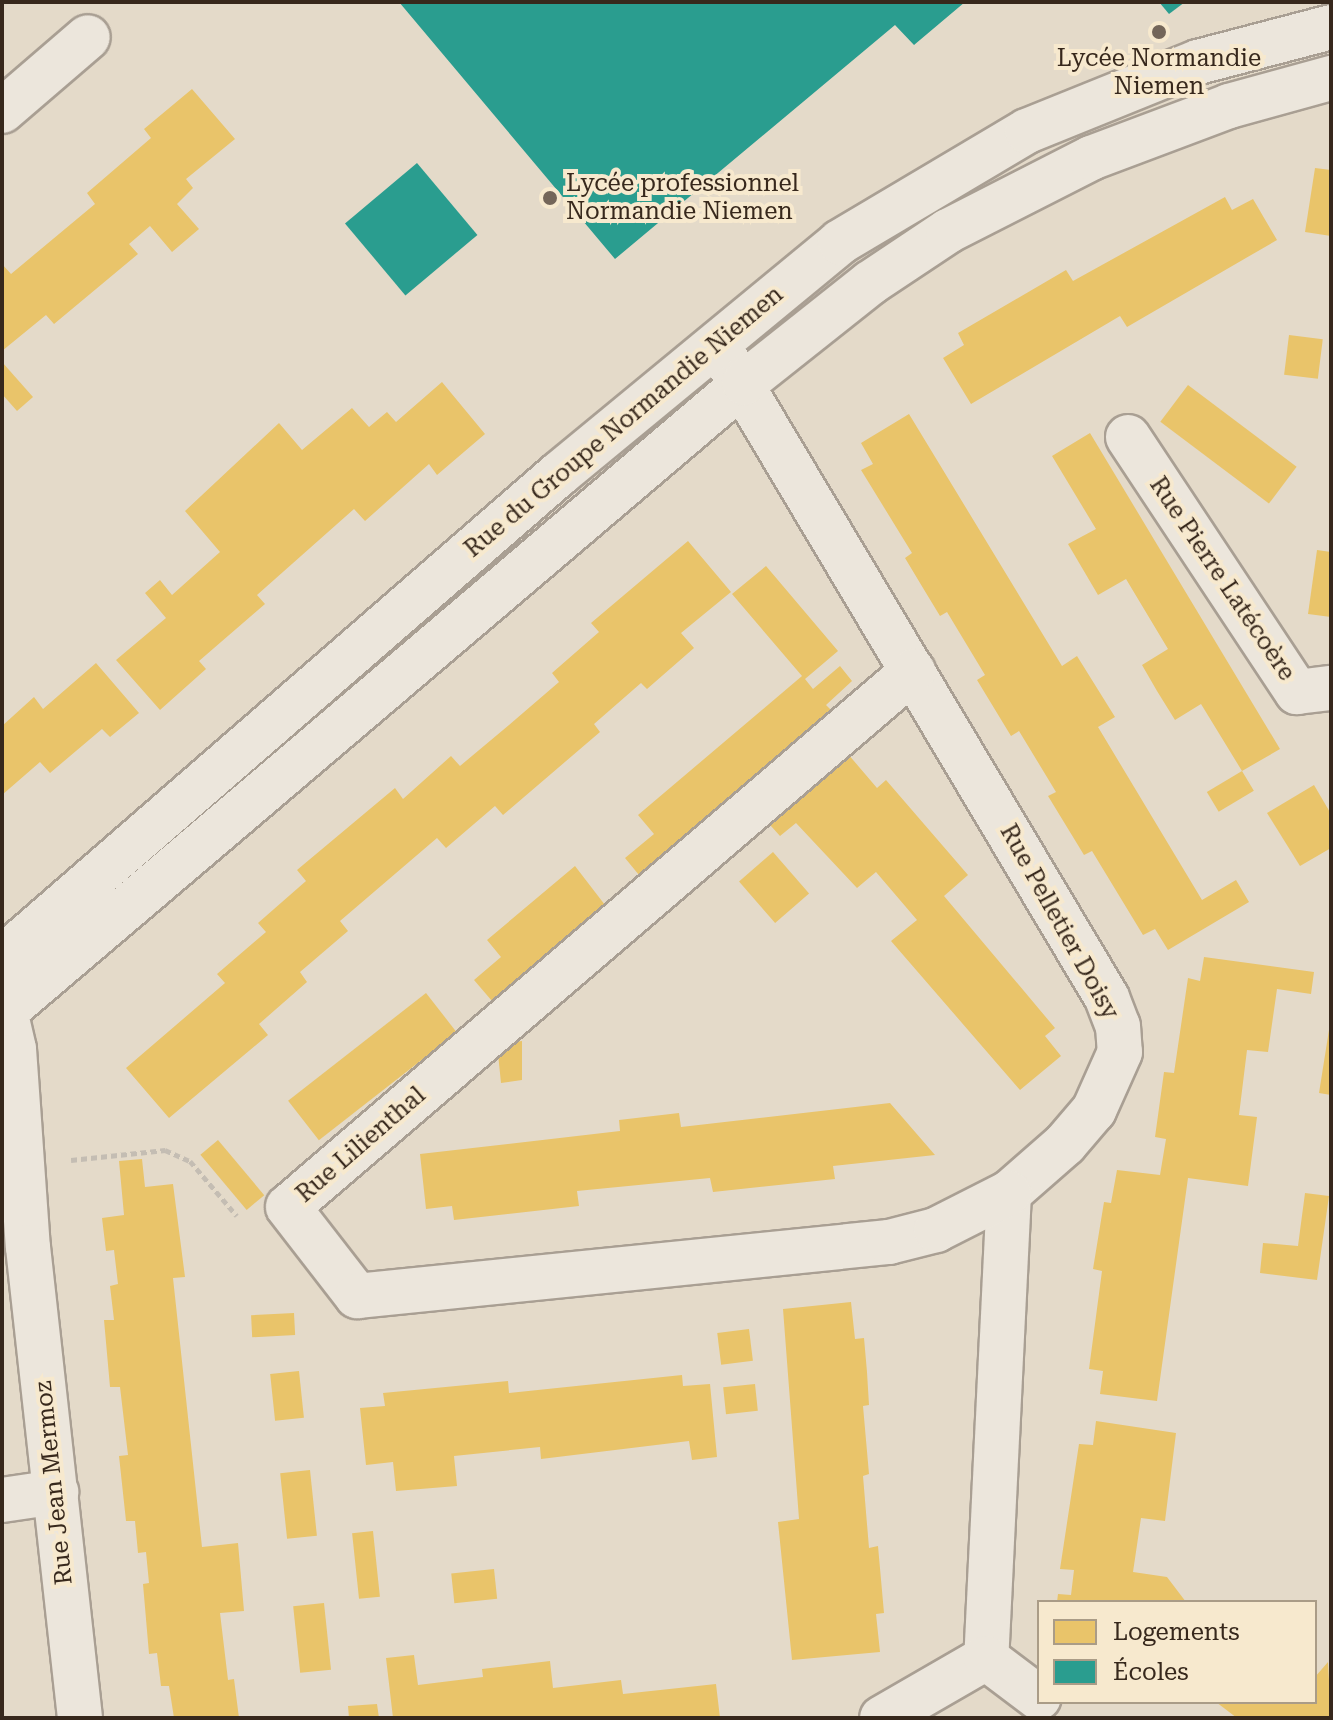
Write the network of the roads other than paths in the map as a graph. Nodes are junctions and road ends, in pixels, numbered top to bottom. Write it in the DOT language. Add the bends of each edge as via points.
graph roads {
  1 [pos="1331,27"];
  2 [pos="88,37"];
  3 [pos="1331,78"];
  4 [pos="2,111"];
  5 [pos="716,343"];
  6 [pos="744,383"];
  7 [pos="1128,437"];
  8 [pos="913,671"];
  9 [pos="1331,688"];
  10 [pos="2,958"];
  11 [pos="4,1007"];
  12 [pos="12,1178"];
  13 [pos="1009,1193"];
  14 [pos="56,1492"];
  15 [pos="2,1500"];
  16 [pos="986,1658"];
  17 [pos="1037,1697"];
  18 [pos="1046,1704"];
  19 [pos="80,1718"];
  20 [pos="882,1718"];
  21 [pos="1064,1718"];
  1 -- 5 [label="street, Rue du Groupe Normandie Niemen" via="1198,62 1027,131 840,242"];
  2 -- 4 [label="street"];
  3 -- 6 [label="street, Rue du Groupe Normandie Niemen" via="1178,123 996,204 870,283"];
  5 -- 6 [label="street, Rue Pelletier Doisy"];
  5 -- 10 [label="street, Rue du Groupe Normandie Niemen"];
  6 -- 8 [label="street, Rue Pelletier Doisy"];
  6 -- 11 [label="street, Rue du Groupe Normandie Niemen"];
  7 -- 9 [label="street, Rue Pierre Latécoère" via="1297,692"];
  8 -- 13 [label="street, Rue Pelletier Doisy" via="1107,998 1118,1026 1120,1052 1094,1110 1065,1144"];
  8 -- 13 [label="street, Rue Lilienthal" via="288,1207 357,1296 889,1242 936,1230"];
  11 -- 12 [label="street, Rue Jean Mermoz"];
  12 -- 14 [label="street, Rue Jean Mermoz" via="28,1247"];
  13 -- 16 [label="street"];
  14 -- 15 [label="street"];
  14 -- 19 [label="street, Rue Jean Mermoz"];
  16 -- 17 [label="street"];
  16 -- 20 [label="street"];
  18 -- 21 [label="street"];
}
